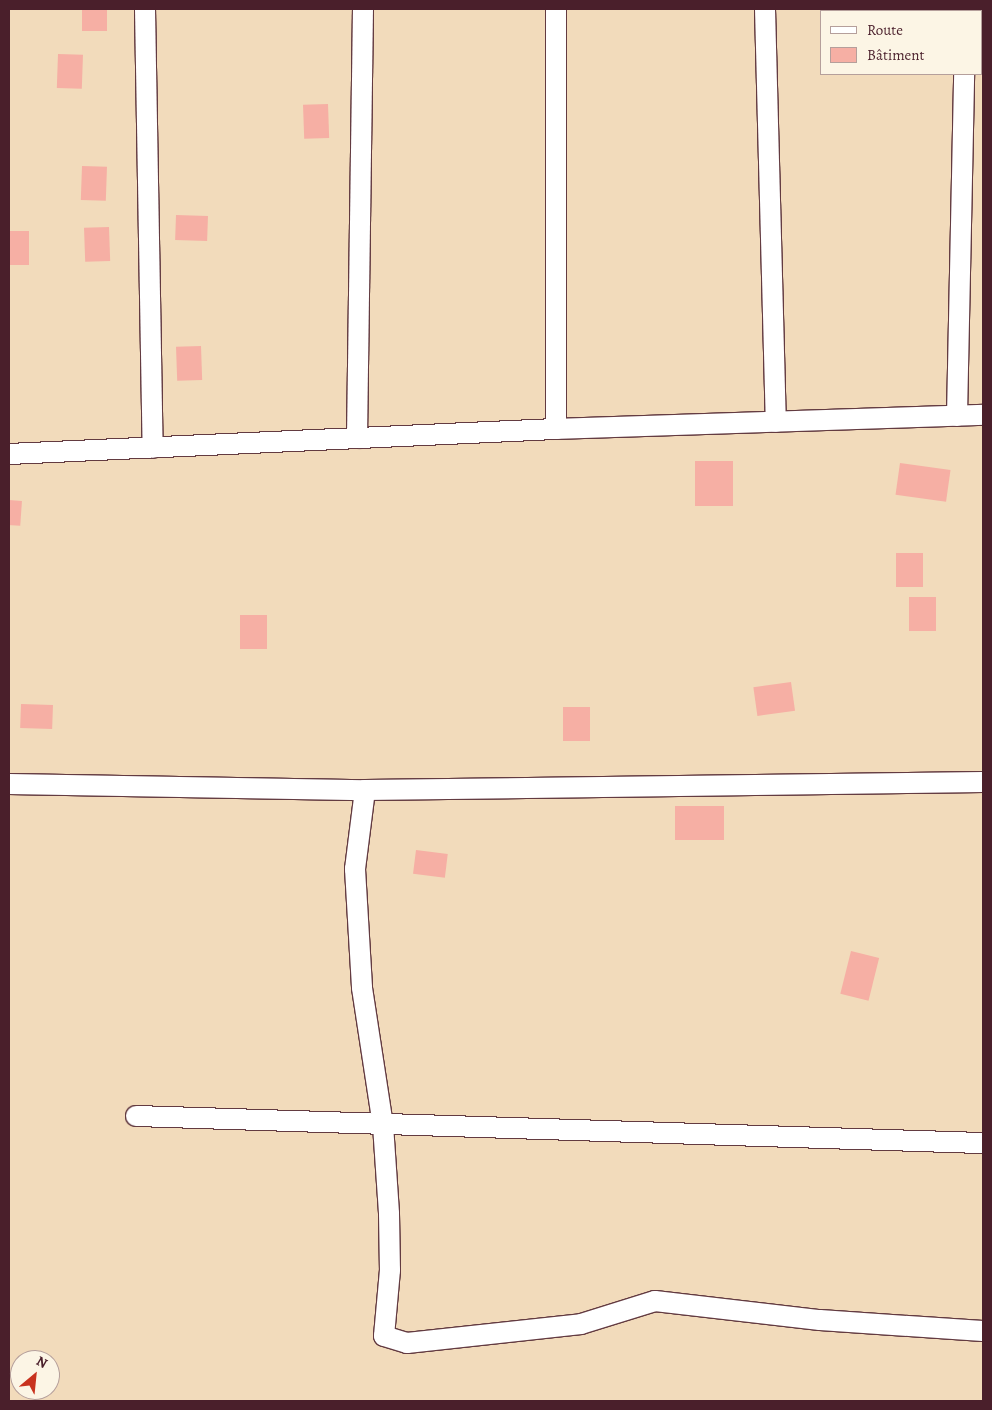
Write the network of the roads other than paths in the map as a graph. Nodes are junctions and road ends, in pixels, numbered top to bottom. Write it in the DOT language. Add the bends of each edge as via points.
graph roads {
  1 [pos="145,9"];
  2 [pos="363,9"];
  3 [pos="556,9"];
  4 [pos="765,9"];
  5 [pos="964,75"];
  6 [pos="957,416"];
  7 [pos="983,416"];
  8 [pos="776,422"];
  9 [pos="556,429"];
  10 [pos="358,438"];
  11 [pos="153,448"];
  12 [pos="9,454"];
  13 [pos="983,782"];
  14 [pos="9,784"];
  15 [pos="365,790"];
  16 [pos="136,1116"];
  17 [pos="383,1125"];
  18 [pos="983,1144"];
  19 [pos="983,1332"];
  1 -- 11 [label="street"];
  2 -- 10 [label="street"];
  3 -- 9 [label="street"];
  4 -- 8 [label="street"];
  5 -- 6 [label="street"];
  6 -- 7 [label="street"];
  6 -- 8 [label="street"];
  8 -- 9 [label="street"];
  9 -- 10 [label="street"];
  10 -- 11 [label="street"];
  11 -- 12 [label="street"];
  13 -- 15 [label="street"];
  14 -- 15 [label="street"];
  15 -- 17 [label="street" via="355,869 362,988"];
  16 -- 17 [label="street"];
  17 -- 18 [label="street"];
  17 -- 19 [label="street" via="390,1270 384,1336 407,1342 581,1324 655,1301 820,1320"];
}
